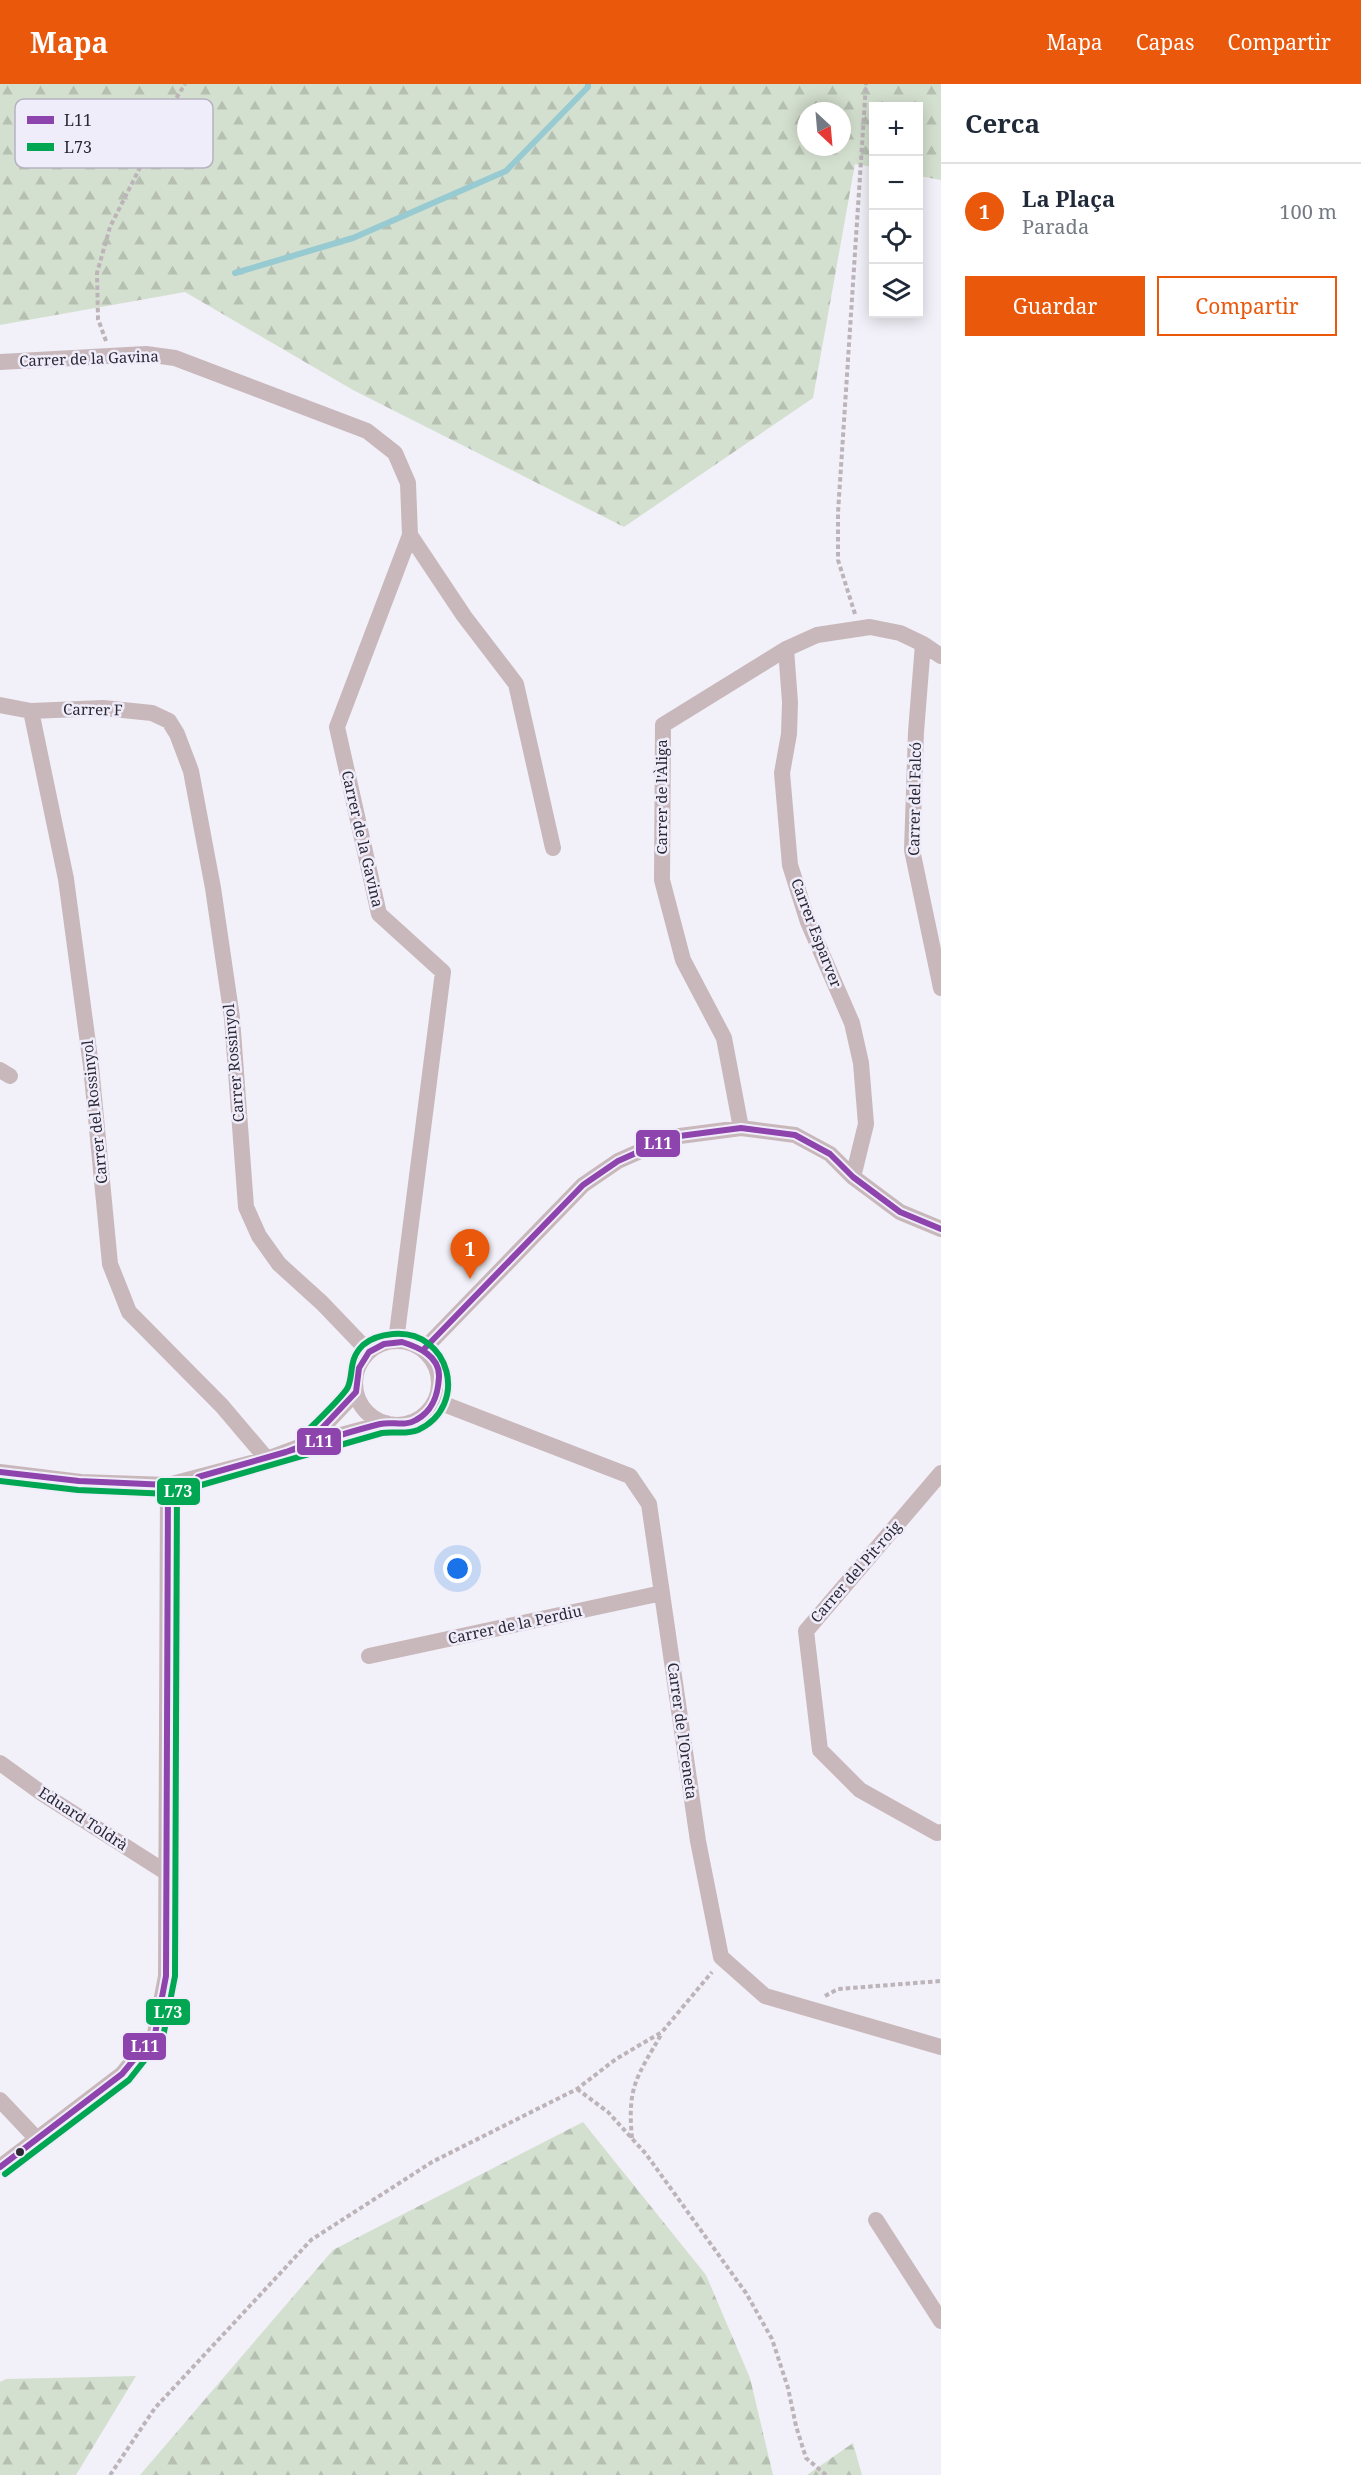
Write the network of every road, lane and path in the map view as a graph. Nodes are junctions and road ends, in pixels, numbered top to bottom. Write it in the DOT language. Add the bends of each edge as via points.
graph roads {
  1 [pos="185,84"];
  2 [pos="866,84"];
  3 [pos="176,99"];
  4 [pos="140,168"];
  5 [pos="111,356"];
  6 [pos="0,362"];
  7 [pos="410,535"];
  8 [pos="859,629"];
  9 [pos="923,644"];
  10 [pos="786,649"];
  11 [pos="941,656"];
  12 [pos="0,705"];
  13 [pos="31,711"];
  14 [pos="177,734"];
  15 [pos="553,848"];
  16 [pos="941,988"];
  17 [pos="741,1128"];
  18 [pos="853,1178"];
  19 [pos="941,1229"];
  20 [pos="396,1341"];
  21 [pos="424,1350"];
  22 [pos="369,1352"];
  23 [pos="356,1392"];
  24 [pos="436,1401"];
  25 [pos="386,1424"];
  26 [pos="307,1444"];
  27 [pos="267,1459"];
  28 [pos="0,1472"];
  29 [pos="941,1473"];
  30 [pos="168,1485"];
  31 [pos="662,1593"];
  32 [pos="369,1656"];
  33 [pos="0,1763"];
  34 [pos="941,1832"];
  35 [pos="167,1873"];
  36 [pos="721,1957"];
  37 [pos="941,1982"];
  38 [pos="806,2006"];
  39 [pos="663,2032"];
  40 [pos="941,2047"];
  41 [pos="577,2089"];
  42 [pos="0,2100"];
  43 [pos="632,2138"];
  44 [pos="37,2139"];
  45 [pos="0,2168"];
  46 [pos="876,2220"];
  47 [pos="941,2321"];
  48 [pos="110,2475"];
  49 [pos="826,2475"];
  1 -- 3 [label="path"];
  2 -- 8 [label="path" via="837,513 838,560"];
  4 -- 5 [label="path" via="110,227 97,273 98,319"];
  5 -- 6 [label="street, Carrer de la Gavina"];
  5 -- 7 [label="street, Carrer de la Gavina" via="146,354 176,358 367,431 395,453 408,483"];
  7 -- 15 [label="street" via="516,684"];
  7 -- 20 [label="street, Carrer de la Gavina" via="337,727 379,914 443,972"];
  8 -- 9 [label="street, Carrer de l'Àliga" via="870,627 900,633"];
  8 -- 10 [label="street, Carrer de l'Àliga" via="817,635"];
  9 -- 11 [label="street, Carrer de l'Àliga"];
  9 -- 16 [label="street, Carrer del Falcó" via="912,850"];
  10 -- 17 [label="street, Carrer de l'Àliga" via="663,725 662,880 683,960 724,1038"];
  10 -- 18 [label="street, Carrer Esparver" via="790,712 782,773 790,865 808,922 852,1023 861,1063 867,1124"];
  12 -- 13 [label="street, Carrer F"];
  13 -- 14 [label="street, Carrer F" via="103,708 152,713 169,721"];
  13 -- 27 [label="street, Carrer del Rossinyol" via="66,879 91,1065 110,1264 129,1312 222,1406"];
  14 -- 22 [label="street, Carrer Rossinyol" via="191,771 220,935 232,1018 246,1207 259,1236 279,1264"];
  17 -- 18 [label="street" via="795,1135 830,1154"];
  17 -- 21 [label="street" via="672,1137 618,1161 583,1185"];
  18 -- 19 [label="street" via="900,1212"];
  20 -- 21 [label="street"];
  20 -- 22 [label="street"];
  21 -- 24 [label="street" via="438,1372 440,1387"];
  22 -- 23 [label="street" via="360,1364"];
  23 -- 25 [label="street" via="372,1416"];
  23 -- 26 [label="street"];
  24 -- 25 [label="street" via="415,1421"];
  24 -- 31 [label="street, Carrer de l'Oreneta" via="630,1476 649,1504"];
  25 -- 26 [label="street"];
  26 -- 27 [label="street"];
  27 -- 30 [label="street"];
  28 -- 30 [label="street" via="81,1482"];
  29 -- 34 [label="street, Carrer del Pit-roig" via="806,1631 820,1750 861,1790"];
  30 -- 35 [label="street"];
  31 -- 32 [label="street, Carrer de la Perdiu"];
  31 -- 36 [label="street, Carrer de l'Oreneta" via="698,1841"];
  33 -- 35 [label="street, Eduard Toldrà"];
  35 -- 44 [label="street" via="166,1976 155,2034 122,2074"];
  36 -- 38 [label="street" via="765,1996"];
  36 -- 39 [label="path" via="707,1981"];
  37 -- 38 [label="path" via="838,1989"];
  38 -- 40 [label="street"];
  39 -- 41 [label="path" via="616,2059"];
  39 -- 43 [label="path" via="634,2080 629,2108"];
  41 -- 43 [label="path" via="608,2112"];
  41 -- 48 [label="path" via="432,2162 310,2240 155,2408"];
  42 -- 44 [label="street"];
  43 -- 49 [label="path" via="746,2293 772,2339 807,2458"];
  44 -- 45 [label="street"];
  46 -- 47 [label="street"];
}
